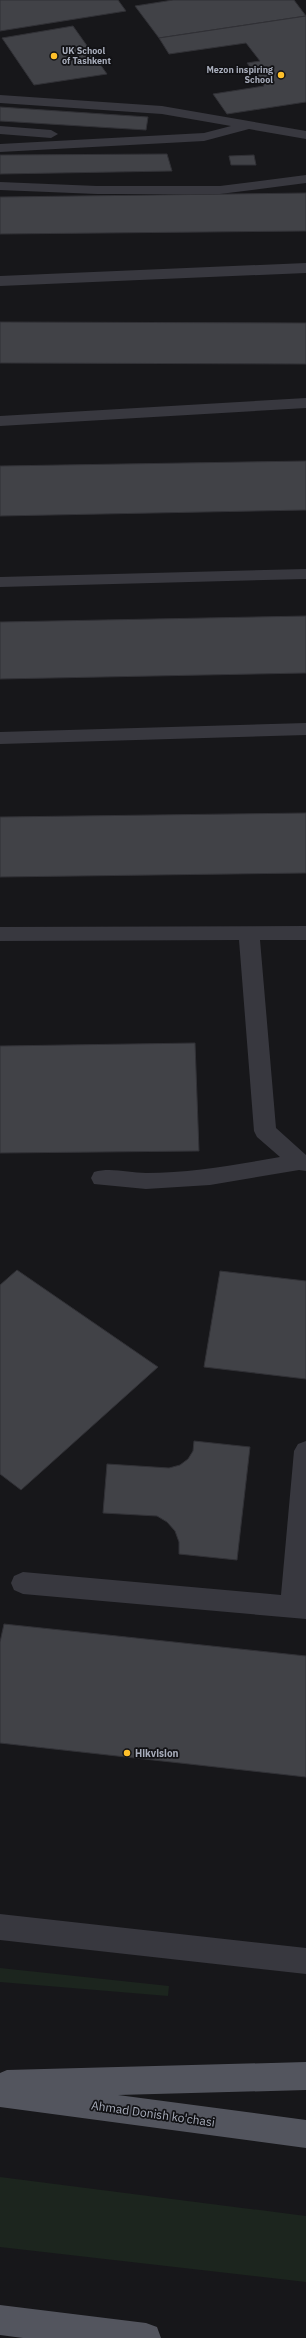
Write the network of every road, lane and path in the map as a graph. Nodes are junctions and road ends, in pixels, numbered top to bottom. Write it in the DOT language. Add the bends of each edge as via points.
graph roads {
  1 [pos="0,99"];
  2 [pos="250,126"];
  3 [pos="0,130"];
  4 [pos="306,135"];
  5 [pos="139,140"];
  6 [pos="0,148"];
  7 [pos="306,179"];
  8 [pos="0,186"];
  9 [pos="306,268"];
  10 [pos="0,281"];
  11 [pos="306,403"];
  12 [pos="0,421"];
  13 [pos="306,574"];
  14 [pos="0,582"];
  15 [pos="306,729"];
  16 [pos="0,738"];
  17 [pos="249,933"];
  18 [pos="306,933"];
  19 [pos="0,934"];
  20 [pos="302,1163"];
  21 [pos="102,1178"];
  22 [pos="306,1451"];
  23 [pos="23,1583"];
  24 [pos="299,1607"];
  25 [pos="0,1927"];
  26 [pos="306,1961"];
  27 [pos="306,2076"];
  28 [pos="0,2084"];
  29 [pos="0,2093"];
  30 [pos="306,2134"];
  31 [pos="0,2320"];
  32 [pos="146,2338"];
  1 -- 2 [label="street" via="162,110"];
  2 -- 4 [label="street"];
  2 -- 5 [label="street" via="204,137"];
  3 -- 5 [label="street"];
  5 -- 6 [label="street"];
  7 -- 8 [label="street" via="220,190 97,190"];
  9 -- 10 [label="street"];
  11 -- 12 [label="street"];
  13 -- 14 [label="street"];
  15 -- 16 [label="street"];
  17 -- 18 [label="street"];
  17 -- 19 [label="street"];
  17 -- 20 [label="street" via="265,1131"];
  20 -- 21 [label="street" via="210,1177 146,1181"];
  22 -- 24 [label="street"];
  23 -- 24 [label="street"];
  25 -- 26 [label="street"];
  27 -- 28 [label="main road"];
  29 -- 30 [label="main road, Ahmad Donish ko'chasi"];
  31 -- 32 [label="main road"];
}
